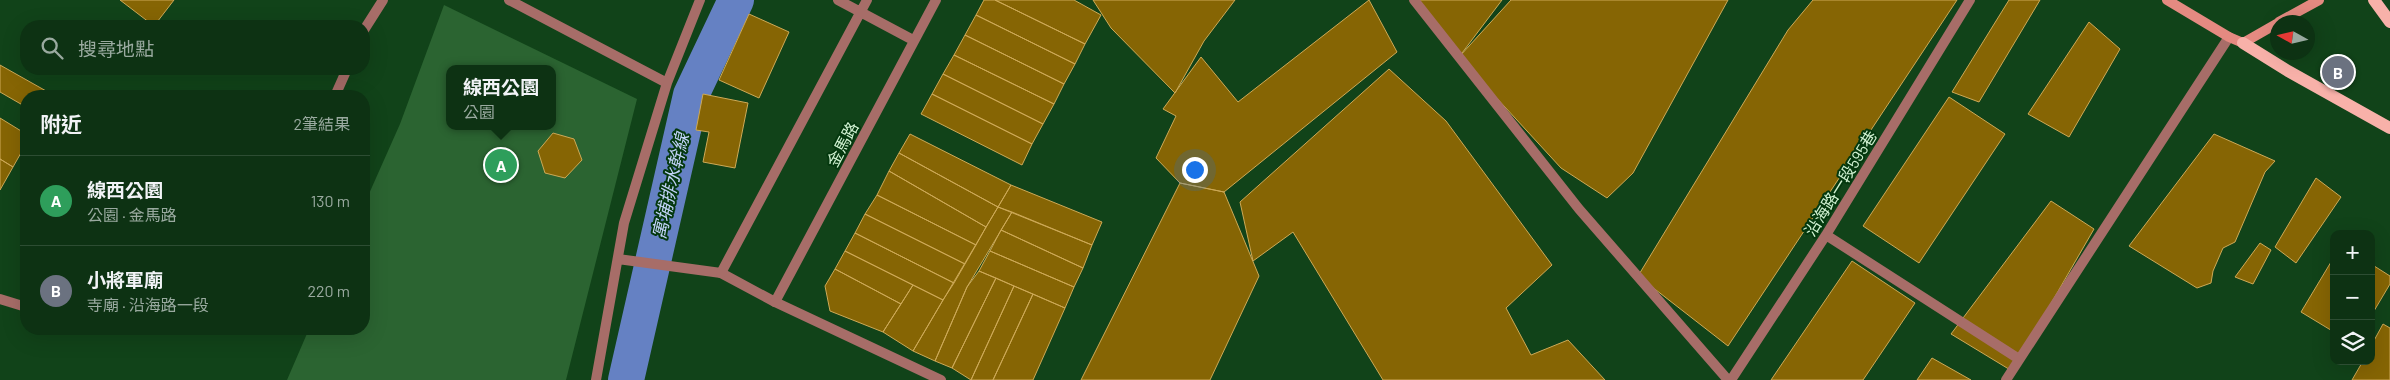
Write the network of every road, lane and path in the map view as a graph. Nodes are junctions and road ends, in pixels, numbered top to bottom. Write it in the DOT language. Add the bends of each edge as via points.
graph roads {
  1 [pos="383,0"];
  2 [pos="509,0"];
  3 [pos="700,0"];
  4 [pos="838,0"];
  5 [pos="867,0"];
  6 [pos="936,0"];
  7 [pos="1414,0"];
  8 [pos="1970,0"];
  9 [pos="2167,0"];
  10 [pos="2319,0"];
  11 [pos="2374,0"];
  12 [pos="862,11"];
  13 [pos="2292,15"];
  14 [pos="370,21"];
  15 [pos="2390,22"];
  16 [pos="2270,28"];
  17 [pos="2229,37"];
  18 [pos="913,40"];
  19 [pos="2243,43"];
  20 [pos="344,75"];
  21 [pos="667,83"];
  22 [pos="338,90"];
  23 [pos="2390,128"];
  24 [pos="1826,235"];
  25 [pos="618,259"];
  26 [pos="722,273"];
  27 [pos="0,299"];
  28 [pos="775,302"];
  29 [pos="20,305"];
  30 [pos="2019,359"];
  31 [pos="596,380"];
  32 [pos="941,380"];
  33 [pos="1730,380"];
  34 [pos="2006,380"];
  1 -- 14 [label="street"];
  2 -- 21 [label="street"];
  3 -- 21 [label="street"];
  4 -- 12 [label="street"];
  5 -- 12 [label="street"];
  6 -- 18 [label="street, 金馬路"];
  7 -- 33 [label="street" via="1579,209"];
  8 -- 24 [label="street, 沿海路一段595巷"];
  9 -- 17 [label="street"];
  10 -- 13 [label="street"];
  11 -- 15 [label="main road"];
  12 -- 18 [label="street"];
  12 -- 26 [label="street"];
  16 -- 19 [label="street"];
  17 -- 19 [label="street"];
  17 -- 30 [label="street"];
  18 -- 28 [label="street, 金馬路"];
  19 -- 23 [label="main road"];
  20 -- 22 [label="street"];
  21 -- 25 [label="street" via="624,223"];
  24 -- 30 [label="street"];
  24 -- 33 [label="street, 沿海路一段595巷"];
  25 -- 26 [label="street"];
  25 -- 31 [label="street"];
  26 -- 28 [label="street"];
  27 -- 29 [label="street"];
  28 -- 32 [label="street"];
  30 -- 34 [label="street"];
}
